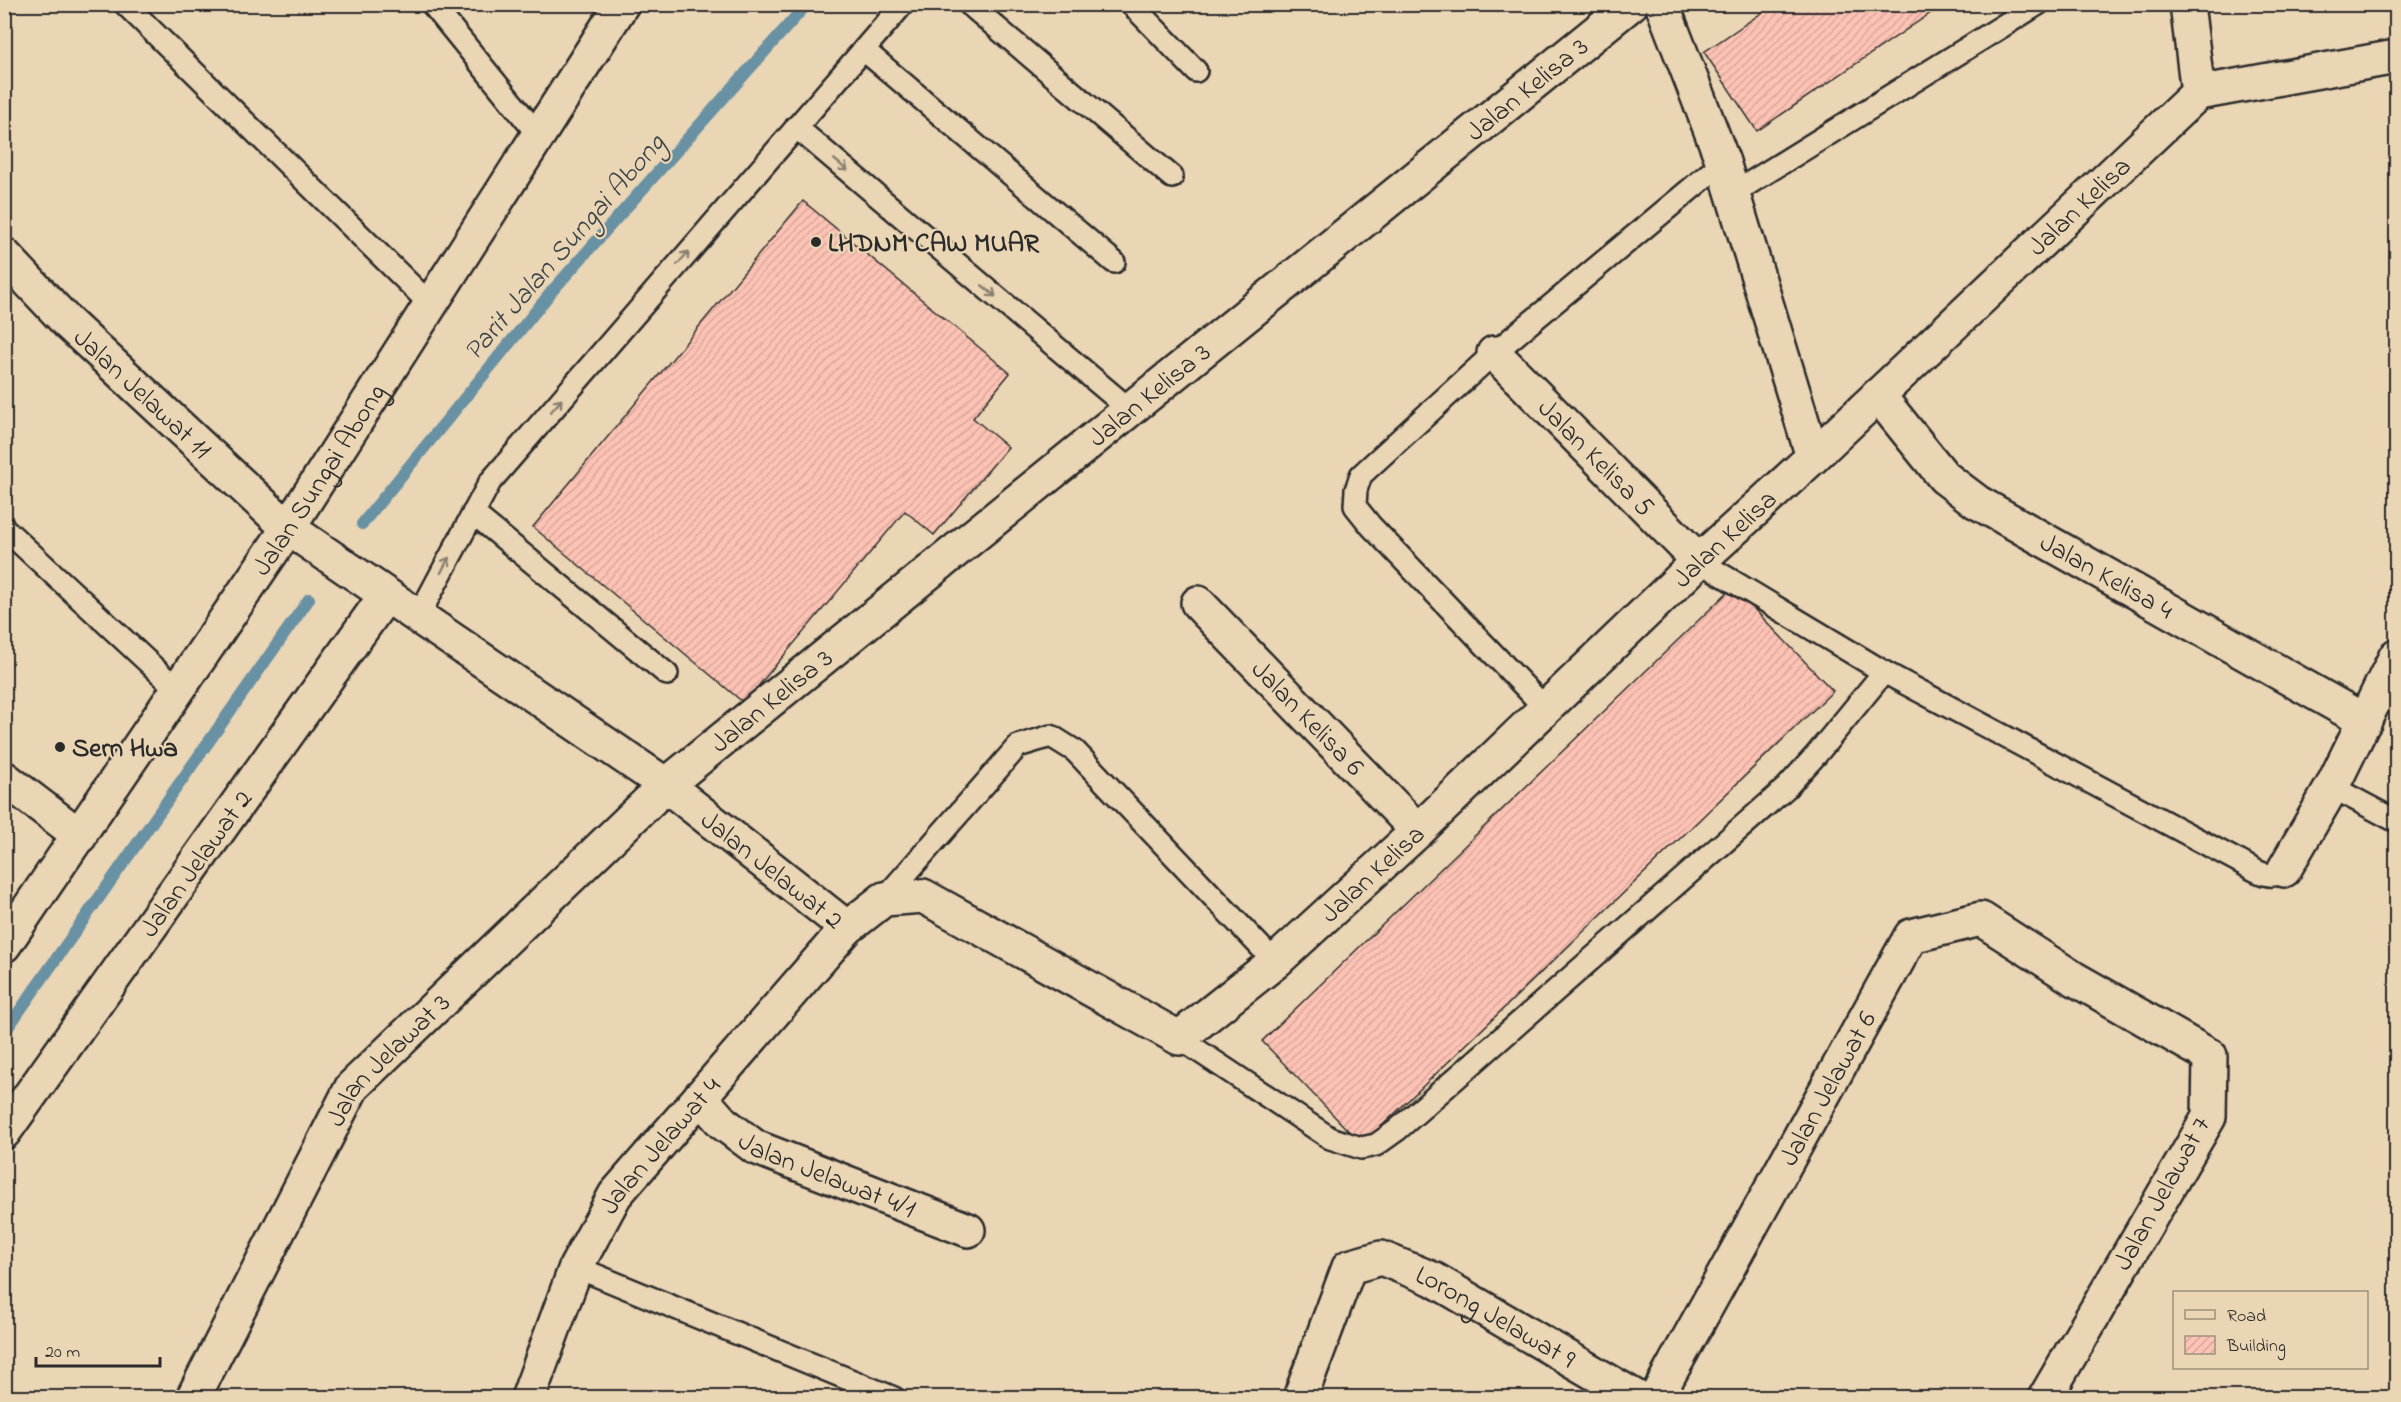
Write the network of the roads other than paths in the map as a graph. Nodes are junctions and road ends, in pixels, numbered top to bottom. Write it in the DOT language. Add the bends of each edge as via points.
graph roads {
  1 [pos="125,4"];
  2 [pos="432,4"];
  3 [pos="622,4"];
  4 [pos="903,4"];
  5 [pos="969,4"];
  6 [pos="1131,4"];
  7 [pos="1631,4"];
  8 [pos="1662,4"];
  9 [pos="2038,4"];
  10 [pos="2187,4"];
  11 [pos="864,50"];
  12 [pos="2397,57"];
  13 [pos="1196,71"];
  14 [pos="2198,93"];
  15 [pos="796,127"];
  16 [pos="539,136"];
  17 [pos="1723,162"];
  18 [pos="1172,177"];
  19 [pos="1732,194"];
  20 [pos="4,255"];
  21 [pos="1114,262"];
  22 [pos="430,304"];
  23 [pos="1494,353"];
  24 [pos="1878,395"];
  25 [pos="1129,409"];
  26 [pos="1813,457"];
  27 [pos="473,513"];
  28 [pos="4,528"];
  29 [pos="288,528"];
  30 [pos="1699,561"];
  31 [pos="376,588"];
  32 [pos="1198,603"];
  33 [pos="418,617"];
  34 [pos="2397,656"];
  35 [pos="1884,672"];
  36 [pos="667,674"];
  37 [pos="179,692"];
  38 [pos="1546,709"];
  39 [pos="2365,721"];
  40 [pos="4,778"];
  41 [pos="666,785"];
  42 [pos="2332,787"];
  43 [pos="2397,821"];
  44 [pos="1418,831"];
  45 [pos="80,836"];
  46 [pos="2284,870"];
  47 [pos="884,900"];
  48 [pos="847,928"];
  49 [pos="4,945"];
  50 [pos="1275,962"];
  51 [pos="2073,978"];
  52 [pos="1179,1038"];
  53 [pos="700,1097"];
  54 [pos="4,1132"];
  55 [pos="968,1230"];
  56 [pos="576,1267"];
  57 [pos="193,1398"];
  58 [pos="528,1398"];
  59 [pos="894,1398"];
  60 [pos="1300,1398"];
  61 [pos="1636,1398"];
  62 [pos="1656,1398"];
  63 [pos="2045,1398"];
  1 -- 22 [label="lane"];
  2 -- 16 [label="lane"];
  3 -- 16 [label="street, Jalan Sungai Abong"];
  4 -- 11 [label="lane"];
  5 -- 18 [label="lane"];
  6 -- 13 [label="lane"];
  7 -- 25 [label="street, Jalan Kelisa 3"];
  8 -- 17 [label="street"];
  9 -- 19 [label="lane"];
  10 -- 14 [label="street"];
  11 -- 15 [label="lane"];
  11 -- 21 [label="lane"];
  12 -- 14 [label="street"];
  14 -- 24 [label="street, Jalan Kelisa"];
  15 -- 25 [label="lane, one-way"];
  27 -- 15 [label="lane, one-way" via="490,482"];
  16 -- 22 [label="street, Jalan Sungai Abong"];
  17 -- 19 [label="street"];
  17 -- 23 [label="lane"];
  19 -- 26 [label="street"];
  20 -- 29 [label="street, Jalan Jelawat 11" via="67,322"];
  22 -- 29 [label="street, Jalan Sungai Abong"];
  23 -- 30 [label="street, Jalan Kelisa 5"];
  23 -- 38 [label="lane" via="1361,475 1355,506"];
  24 -- 26 [label="street, Jalan Kelisa"];
  24 -- 39 [label="street, Jalan Kelisa 4" via="1944,477 1977,502"];
  25 -- 41 [label="street, Jalan Kelisa 3"];
  26 -- 30 [label="street, Jalan Kelisa"];
  33 -- 27 [label="lane, one-way"];
  27 -- 36 [label="lane"];
  28 -- 37 [label="lane"];
  29 -- 31 [label="street"];
  29 -- 37 [label="street, Jalan Sungai Abong"];
  30 -- 35 [label="lane"];
  30 -- 38 [label="street, Jalan Kelisa"];
  31 -- 33 [label="street, Jalan Jelawat 2"];
  31 -- 54 [label="street, Jalan Jelawat 2"];
  32 -- 44 [label="street, Jalan Kelisa 6"];
  33 -- 41 [label="street, Jalan Jelawat 2"];
  34 -- 39 [label="street"];
  35 -- 46 [label="lane" via="2265,875"];
  35 -- 52 [label="lane" via="1786,788 1376,1145 1361,1148 1330,1138"];
  37 -- 45 [label="street, Jalan Sungai Abong"];
  38 -- 44 [label="street, Jalan Kelisa"];
  39 -- 42 [label="street"];
  40 -- 45 [label="street"];
  41 -- 48 [label="street, Jalan Jelawat 2"];
  41 -- 57 [label="street, Jalan Jelawat 3" via="352,1087"];
  42 -- 43 [label="lane"];
  42 -- 46 [label="street"];
  44 -- 50 [label="street, Jalan Kelisa"];
  45 -- 49 [label="street, Jalan Sungai Abong"];
  47 -- 48 [label="street, Jalan Jelawat 2"];
  47 -- 50 [label="lane" via="1018,746 1051,736 1075,751"];
  47 -- 52 [label="street, Jalan Jelawat 2" via="923,896"];
  48 -- 53 [label="street, Jalan Jelawat 4"];
  50 -- 52 [label="street, Jalan Kelisa"];
  51 -- 62 [label="street, Jalan Jelawat 6" via="1981,919 1911,936"];
  51 -- 63 [label="street, Jalan Jelawat 7" via="2210,1056 2209,1117"];
  53 -- 55 [label="street, Jalan Jelawat 4/1" via="723,1123 755,1148"];
  53 -- 56 [label="street, Jalan Jelawat 4" via="615,1195"];
  56 -- 58 [label="street, Jalan Jelawat 4"];
  56 -- 59 [label="lane"];
  60 -- 61 [label="street, Lorong Jelawat 9" via="1349,1267 1382,1258 1433,1280"];
}
